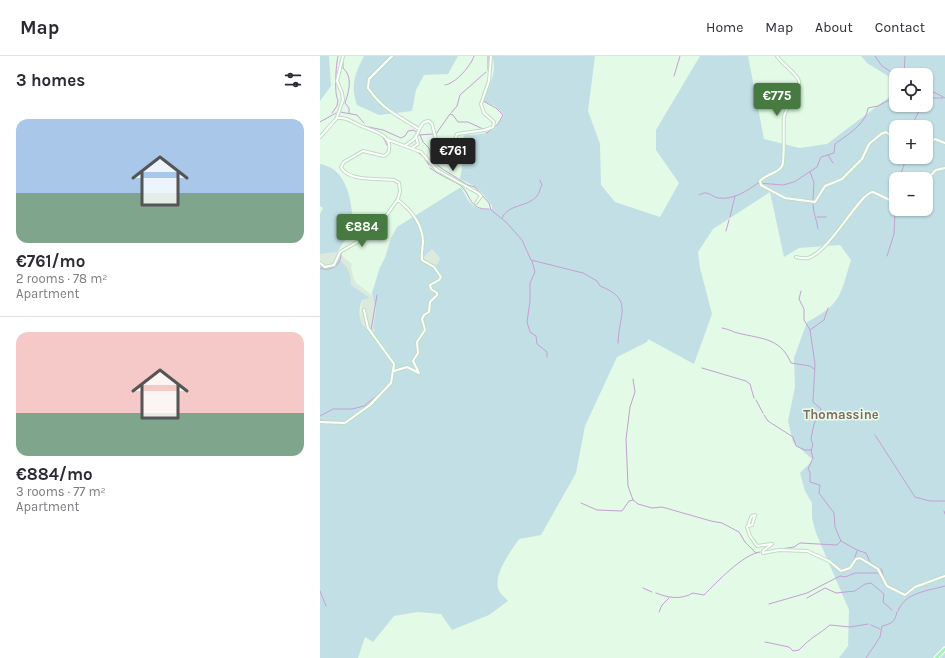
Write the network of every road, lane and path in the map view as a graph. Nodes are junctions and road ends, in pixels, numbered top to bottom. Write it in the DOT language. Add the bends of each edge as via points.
graph roads {
  1 [pos="343,56"];
  2 [pos="392,56"];
  3 [pos="491,56"];
  4 [pos="777,56"];
  5 [pos="337,118"];
  6 [pos="419,128"];
  7 [pos="889,134"];
  8 [pos="416,136"];
  9 [pos="320,137"];
  10 [pos="386,139"];
  11 [pos="933,140"];
  12 [pos="945,143"];
  13 [pos="406,145"];
  14 [pos="412,148"];
  15 [pos="945,168"];
  16 [pos="933,172"];
  17 [pos="398,199"];
  18 [pos="889,200"];
  19 [pos="476,203"];
  20 [pos="796,257"];
  21 [pos="320,263"];
  22 [pos="364,310"];
  23 [pos="394,371"];
  24 [pos="320,422"];
  25 [pos="748,526"];
  26 [pos="945,576"];
  27 [pos="945,649"];
  28 [pos="936,658"];
  1 -- 5 [label="street" via="337,81 343,100"];
  2 -- 6 [label="street" via="370,79 368,88 392,114"];
  3 -- 6 [label="street" via="489,81 481,104 484,113 494,123 493,127 457,134 455,156 451,161 443,155 431,122 425,121"];
  4 -- 7 [label="street" via="797,76 799,84 796,97 784,117 783,165 761,180 761,185 785,198 815,202 826,186 842,179 862,159 867,147 882,133"];
  5 -- 9 [label="street"];
  5 -- 10 [label="street" via="348,119 380,133"];
  6 -- 8 [label="street"];
  8 -- 13 [label="street"];
  8 -- 14 [label="street" via="418,144"];
  10 -- 13 [label="street"];
  10 -- 17 [label="street" via="390,150 387,155 364,151 344,162 341,168 358,178 397,181 400,188"];
  11 -- 12 [label="street" via="936,139"];
  13 -- 14 [label="street"];
  14 -- 19 [label="street" via="422,153 437,170 478,193 481,196"];
  15 -- 16 [label="street" via="937,168"];
  17 -- 21 [label="street" via="376,229 340,252 334,265 325,267"];
  17 -- 23 [label="street" via="409,209 420,226 423,240 422,260 434,267 441,278 430,284 430,288 437,295 430,302 430,312 422,319 425,330 417,342 418,353 413,362 419,373 407,368"];
  18 -- 20 [label="street" via="869,192 824,247 810,257"];
  22 -- 23 [label="street" via="367,327 392,361"];
  23 -- 24 [label="street" via="390,384 373,402 348,421 342,424"];
  25 -- 25 [label="street" via="752,516 755,515 752,525"];
  25 -- 26 [label="street" via="750,536 757,545 772,544 763,553 779,550 807,551 829,561 841,571 850,568 856,559 860,558 878,569 887,586 905,595 915,587"];
  27 -- 28 [label="main road"];
}
